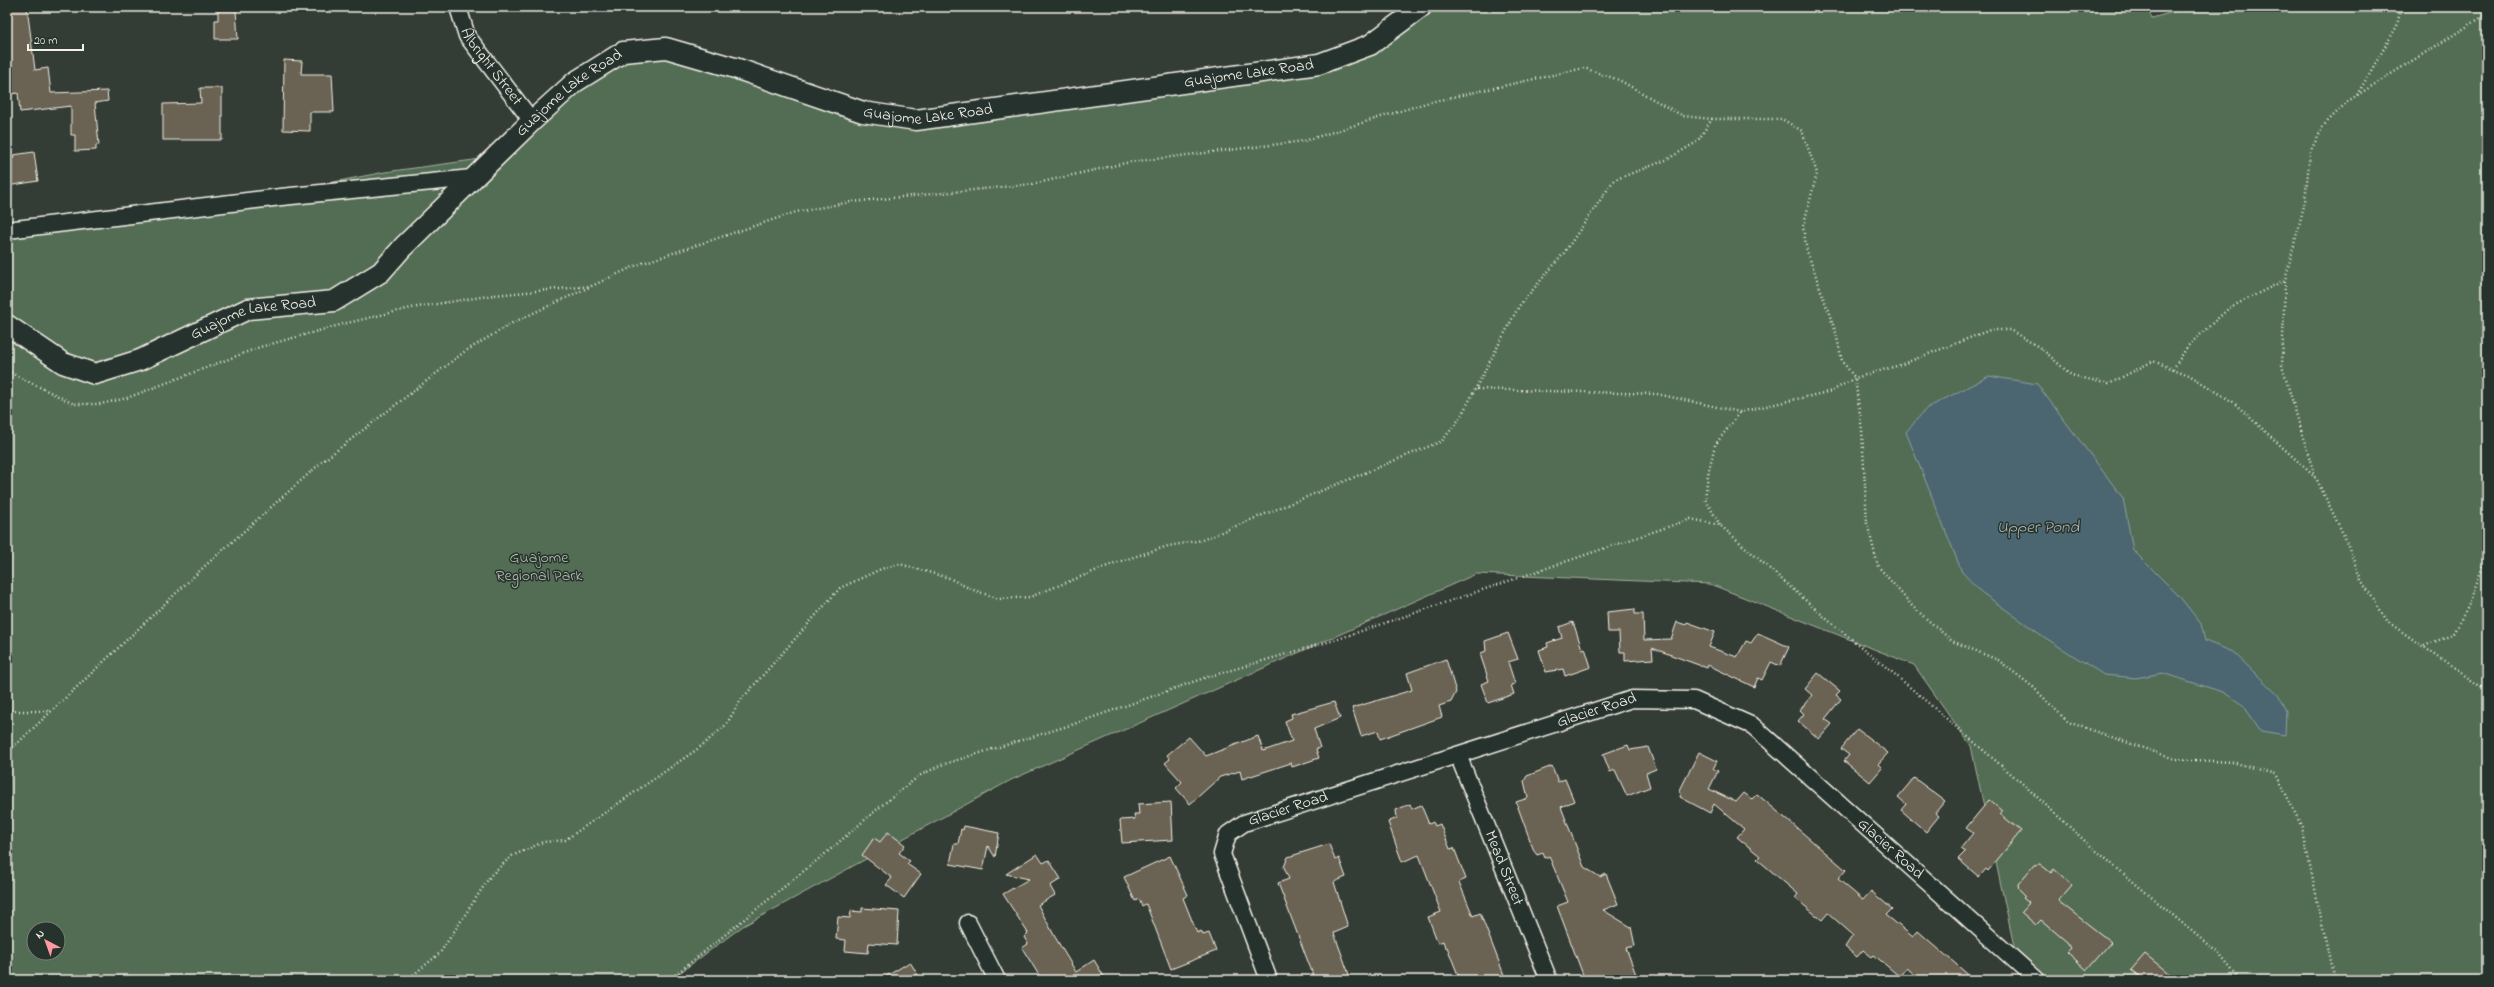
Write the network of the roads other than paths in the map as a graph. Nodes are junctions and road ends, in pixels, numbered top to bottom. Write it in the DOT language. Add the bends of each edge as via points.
graph roads {
  1 [pos="458,7"];
  2 [pos="1421,7"];
  3 [pos="532,121"];
  4 [pos="472,178"];
  5 [pos="7,230"];
  6 [pos="7,325"];
  7 [pos="1458,755"];
  8 [pos="968,924"];
  9 [pos="997,980"];
  10 [pos="1269,980"];
  11 [pos="1549,980"];
  12 [pos="2037,980"];
  1 -- 3 [label="street, Albright Street" via="467,36"];
  2 -- 3 [label="street, Guajome Lake Road" via="1370,45 1319,64 916,120 863,112 666,48 622,52 575,82"];
  3 -- 4 [label="street, Guajome Lake Road"];
  4 -- 5 [label="street" via="281,197"];
  4 -- 6 [label="street, Guajome Lake Road" via="381,272 334,301 248,310 140,360 95,374 63,363"];
  7 -- 10 [label="street, Glacier Road" via="1244,823 1228,834 1222,854"];
  7 -- 11 [label="street, Mead Street"];
  7 -- 12 [label="street, Glacier Road" via="1632,699 1694,700 1753,726"];
  8 -- 9 [label="street"];
}
